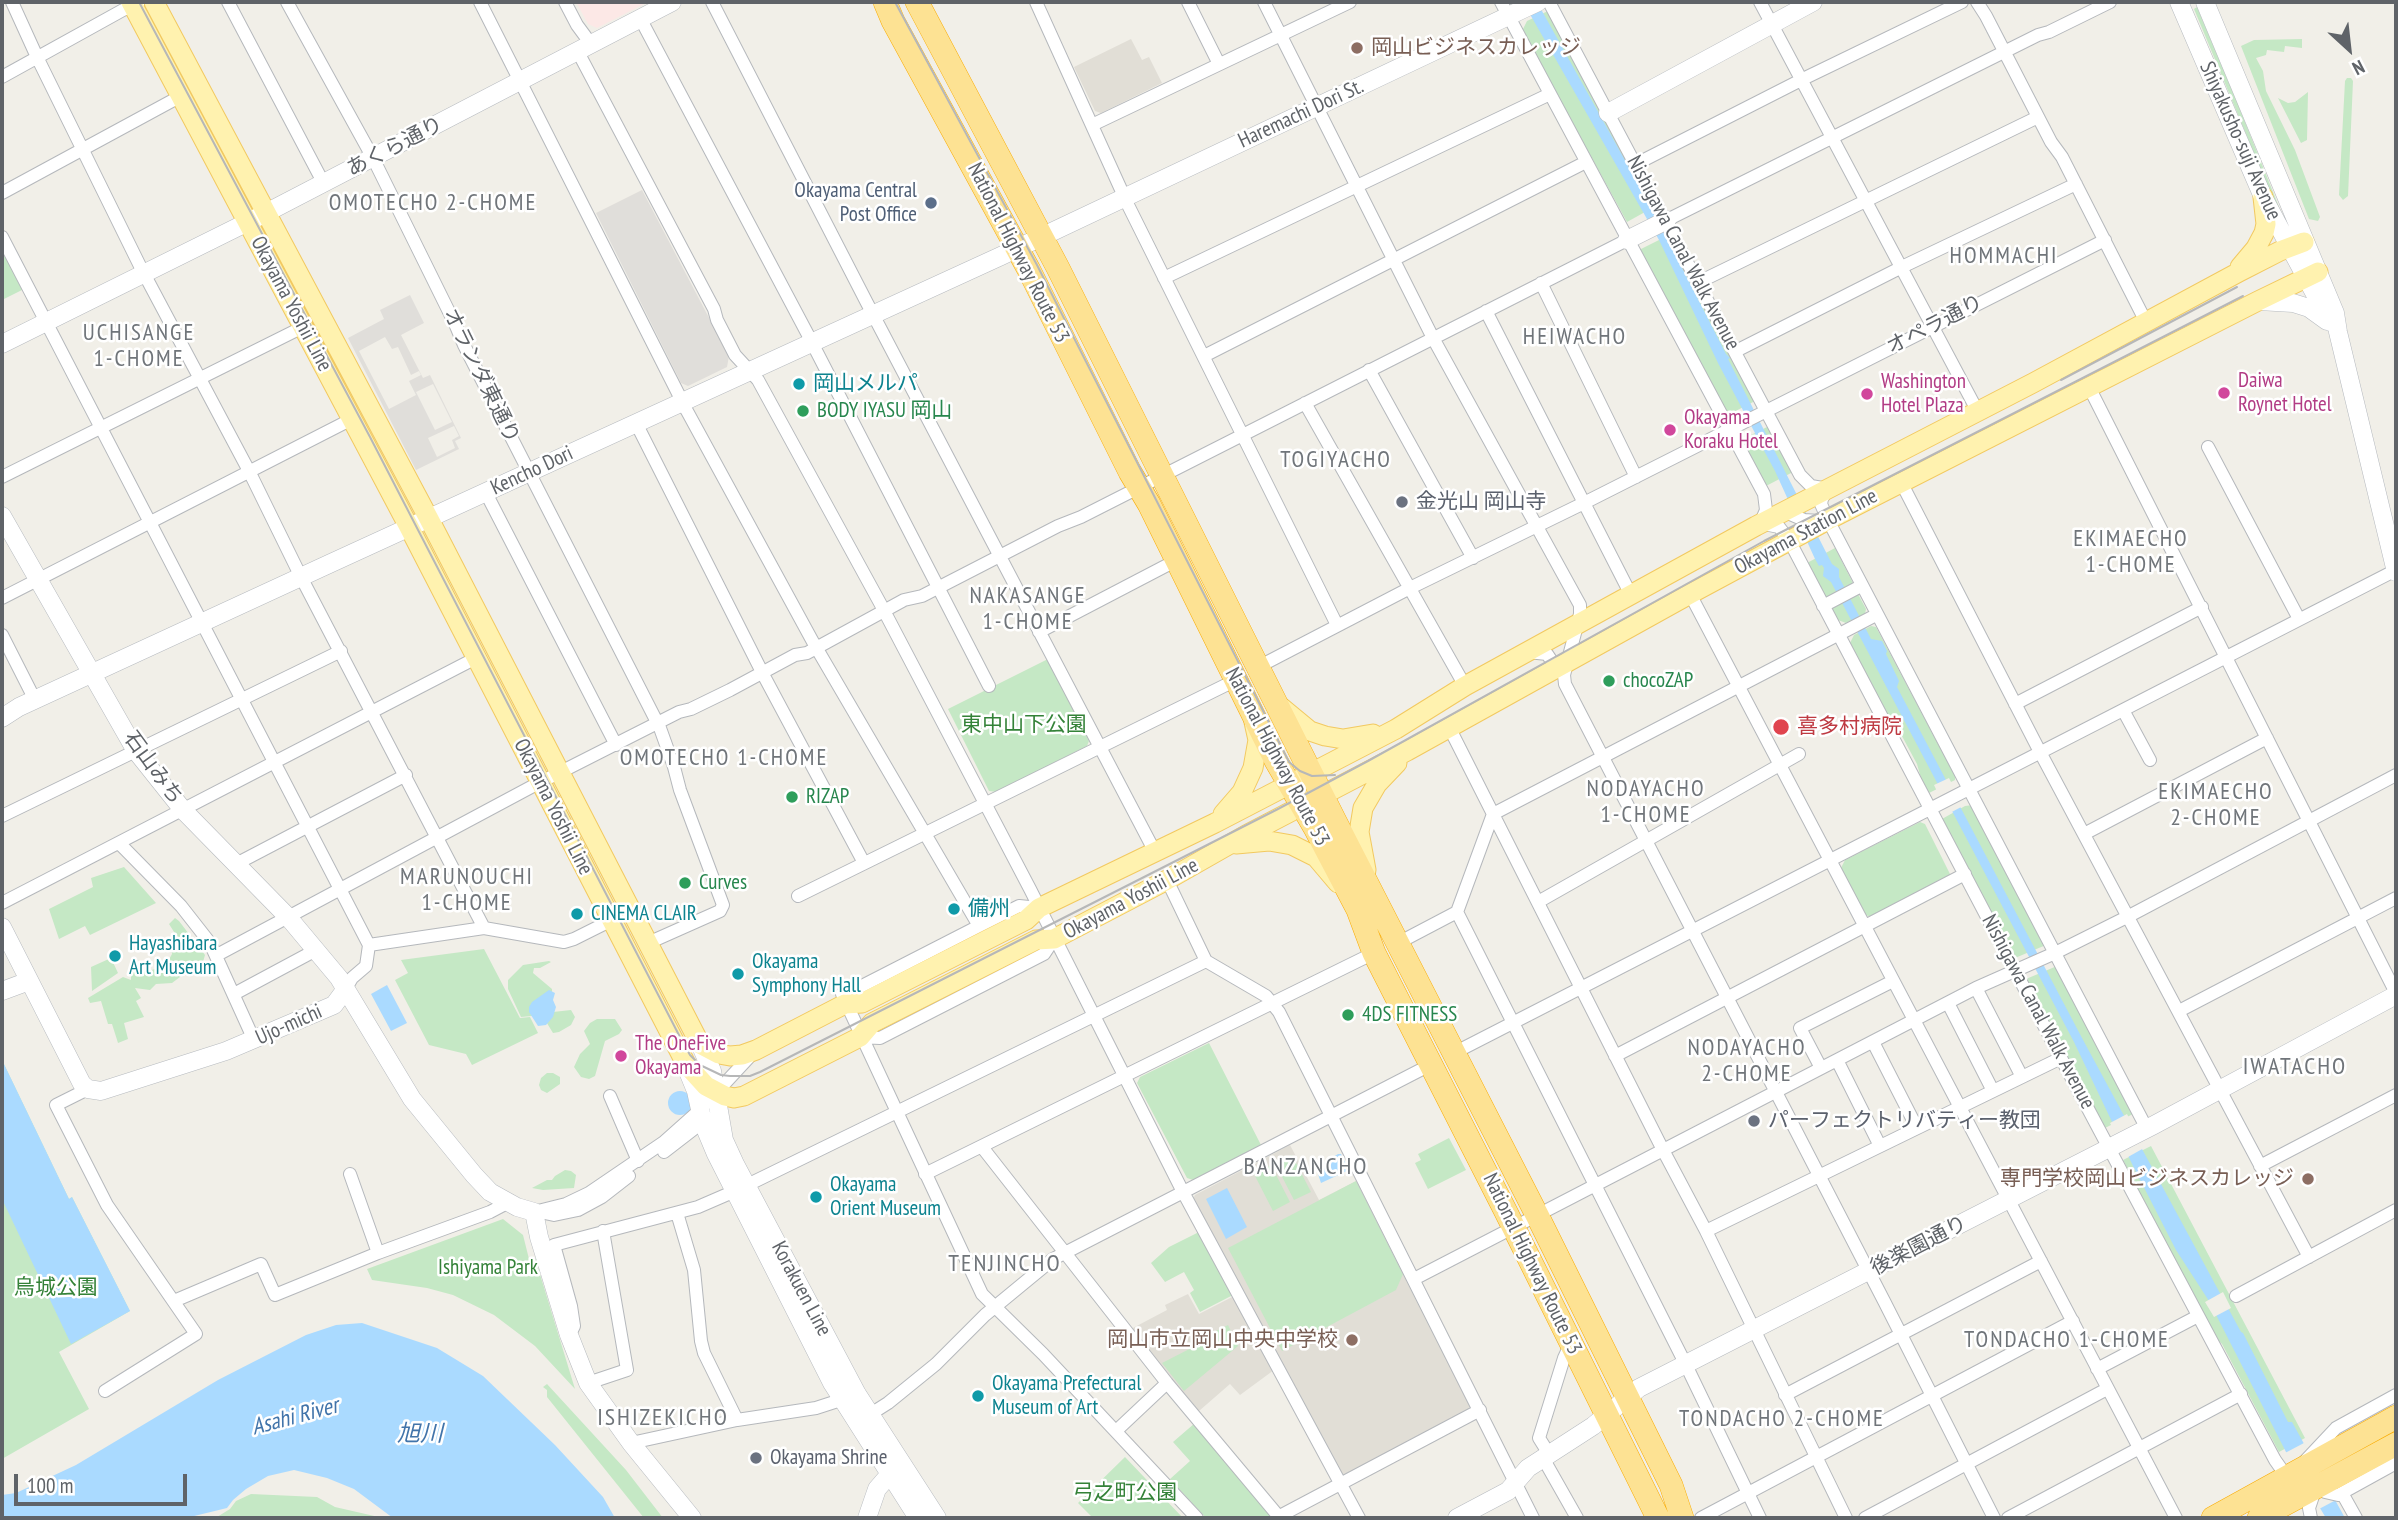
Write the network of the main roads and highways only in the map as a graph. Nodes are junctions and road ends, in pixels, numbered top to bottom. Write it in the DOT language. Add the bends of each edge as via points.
graph roads {
  1 [pos="155,2"];
  2 [pos="885,2"];
  3 [pos="917,2"];
  4 [pos="136,3"];
  5 [pos="2263,197"];
  6 [pos="2297,245"];
  7 [pos="2312,275"];
  8 [pos="2232,276"];
  9 [pos="1275,701"];
  10 [pos="1252,714"];
  11 [pos="1396,729"];
  12 [pos="1407,751"];
  13 [pos="1311,773"];
  14 [pos="1289,784"];
  15 [pos="1312,801"];
  16 [pos="1215,823"];
  17 [pos="1230,845"];
  18 [pos="1360,892"];
  19 [pos="2396,1417"];
  20 [pos="2396,1444"];
  21 [pos="2314,1480"];
  22 [pos="1658,1518"];
  23 [pos="1682,1518"];
  24 [pos="2213,1518"];
  25 [pos="2259,1518"];
  1 -- 16 [label="main road, Okayama Yoshii Line" via="700,1044 730,1056 756,1050 843,999 863,1003 1026,920 1039,908"];
  2 -- 10 [label="highway, National Highway Route 53" via="1017,248"];
  3 -- 9 [label="highway, National Highway Route 53" via="1042,237"];
  4 -- 17 [label="main road, Okayama Yoshii Line" via="697,1079 705,1111 725,1096 744,1096 860,1037 872,1023 1024,946 1054,939"];
  5 -- 8 [label="main road" via="2264,233"];
  6 -- 8 [label="main road, Okayama Station Line"];
  7 -- 12 [label="main road, Okayama Station Line" via="1789,540 1563,672"];
  8 -- 11 [label="main road, Okayama Station Line" via="1828,489 1796,511 1760,524 1465,686"];
  9 -- 11 [label="main road" via="1310,731 1325,736 1343,739"];
  9 -- 13 [label="highway, National Highway Route 53"];
  10 -- 14 [label="highway, National Highway Route 53"];
  10 -- 16 [label="main road" via="1258,740 1253,768 1242,792"];
  11 -- 13 [label="main road, Okayama Station Line"];
  12 -- 15 [label="main road, Okayama Station Line"];
  12 -- 18 [label="main road" via="1377,784 1363,808"];
  13 -- 14 [label="main road, Okayama Yoshii Line"];
  13 -- 15 [label="highway, National Highway Route 53"];
  14 -- 15 [label="highway, National Highway Route 53"];
  14 -- 16 [label="main road, Okayama Yoshii Line"];
  15 -- 17 [label="main road, Okayama Yoshii Line"];
  15 -- 18 [label="highway, National Highway Route 53"];
  17 -- 18 [label="main road" via="1269,841 1302,849"];
  18 -- 22 [label="highway, National Highway Route 53" via="1374,953"];
  18 -- 23 [label="highway, National Highway Route 53" via="1398,943 1671,1485"];
  19 -- 21 [label="highway"];
  20 -- 21 [label="highway"];
  21 -- 24 [label="highway"];
  21 -- 25 [label="highway"];
}
